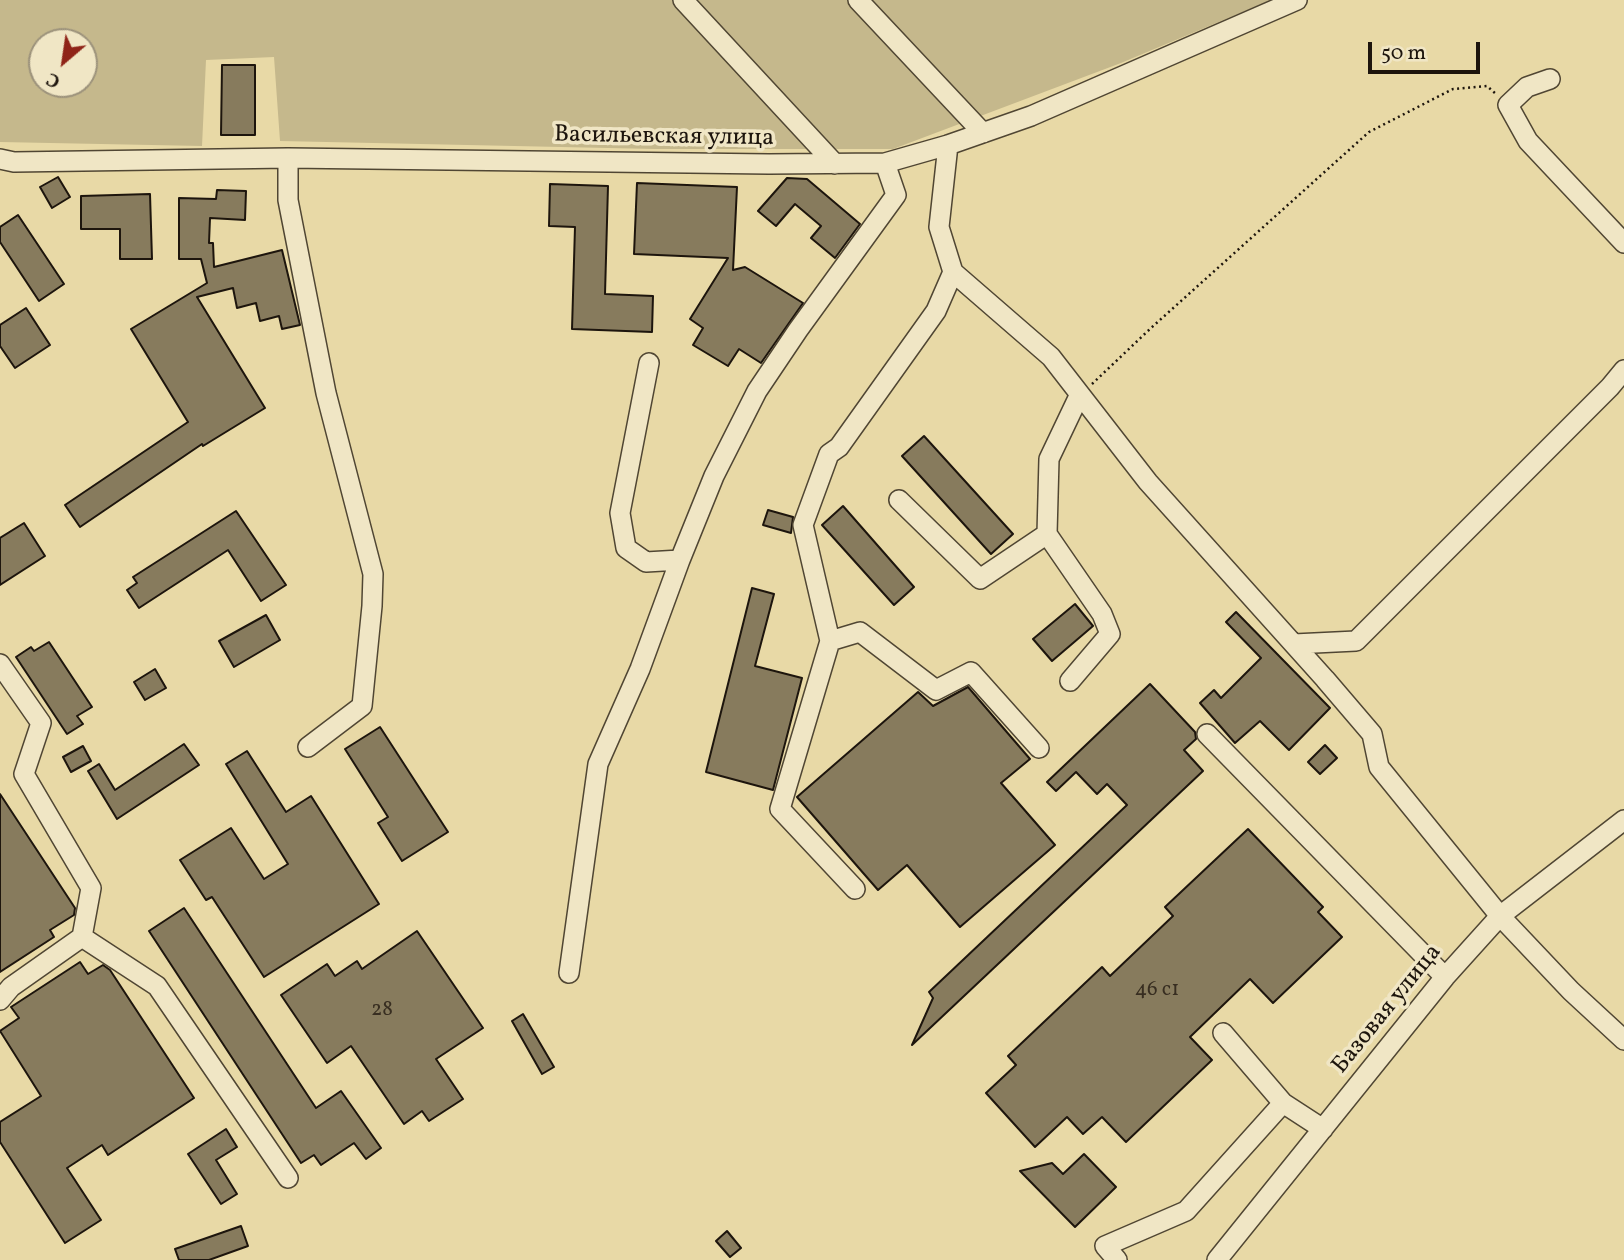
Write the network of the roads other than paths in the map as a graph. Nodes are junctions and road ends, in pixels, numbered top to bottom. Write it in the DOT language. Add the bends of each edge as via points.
graph roads {
  1 [pos="684,0"];
  2 [pos="858,0"];
  3 [pos="1297,0"];
  4 [pos="1550,79"];
  5 [pos="983,133"];
  6 [pos="948,145"];
  7 [pos="288,158"];
  8 [pos="0,159"];
  9 [pos="885,163"];
  10 [pos="835,164"];
  11 [pos="1624,243"];
  12 [pos="953,272"];
  13 [pos="649,363"];
  14 [pos="1624,370"];
  15 [pos="1079,396"];
  16 [pos="899,500"];
  17 [pos="1047,534"];
  18 [pos="680,559"];
  19 [pos="830,641"];
  20 [pos="1294,644"];
  21 [pos="0,664"];
  22 [pos="1070,681"];
  23 [pos="1207,734"];
  24 [pos="308,747"];
  25 [pos="1039,748"];
  26 [pos="1624,820"];
  27 [pos="855,889"];
  28 [pos="1500,916"];
  29 [pos="82,937"];
  30 [pos="569,973"];
  31 [pos="1445,977"];
  32 [pos="0,1000"];
  33 [pos="1223,1033"];
  34 [pos="1624,1040"];
  35 [pos="1283,1103"];
  36 [pos="1323,1129"];
  37 [pos="288,1178"];
  38 [pos="1117,1260"];
  39 [pos="1217,1260"];
  1 -- 10 [label="street"];
  2 -- 5 [label="street"];
  3 -- 5 [label="street, Васильевская улица"];
  4 -- 11 [label="street" via="1527,88 1508,105 1528,141"];
  5 -- 6 [label="street, Васильевская улица"];
  6 -- 9 [label="street, Васильевская улица"];
  6 -- 12 [label="street" via="939,227"];
  7 -- 8 [label="street, Васильевская улица"];
  7 -- 10 [label="street, Васильевская улица"];
  7 -- 24 [label="street" via="288,200 326,393 373,574 362,706"];
  9 -- 10 [label="street, Васильевская улица"];
  9 -- 18 [label="street" via="896,195 757,391 714,476"];
  12 -- 15 [label="street" via="1051,357"];
  12 -- 19 [label="street" via="936,311 839,447 829,454 803,525"];
  13 -- 18 [label="street" via="620,513 626,548 646,562"];
  14 -- 20 [label="street" via="1356,640"];
  15 -- 17 [label="street" via="1049,459"];
  15 -- 20 [label="street" via="1148,482"];
  16 -- 17 [label="street" via="980,579"];
  17 -- 22 [label="street" via="1102,614 1110,634"];
  18 -- 30 [label="street" via="598,764"];
  19 -- 25 [label="street" via="860,632 936,690 971,672"];
  19 -- 27 [label="street" via="780,809"];
  20 -- 28 [label="street" via="1373,734 1379,768"];
  21 -- 29 [label="street" via="41,723 24,774 91,888"];
  23 -- 31 [label="street"];
  26 -- 28 [label="street, Базовая улица"];
  28 -- 31 [label="street, Базовая улица"];
  28 -- 34 [label="street"];
  29 -- 32 [label="street" via="11,987"];
  29 -- 37 [label="street" via="157,986"];
  31 -- 36 [label="street, Базовая улица"];
  33 -- 35 [label="street"];
  35 -- 36 [label="street"];
  35 -- 38 [label="street" via="1186,1211 1105,1246"];
  36 -- 39 [label="street, Базовая улица"];
}
